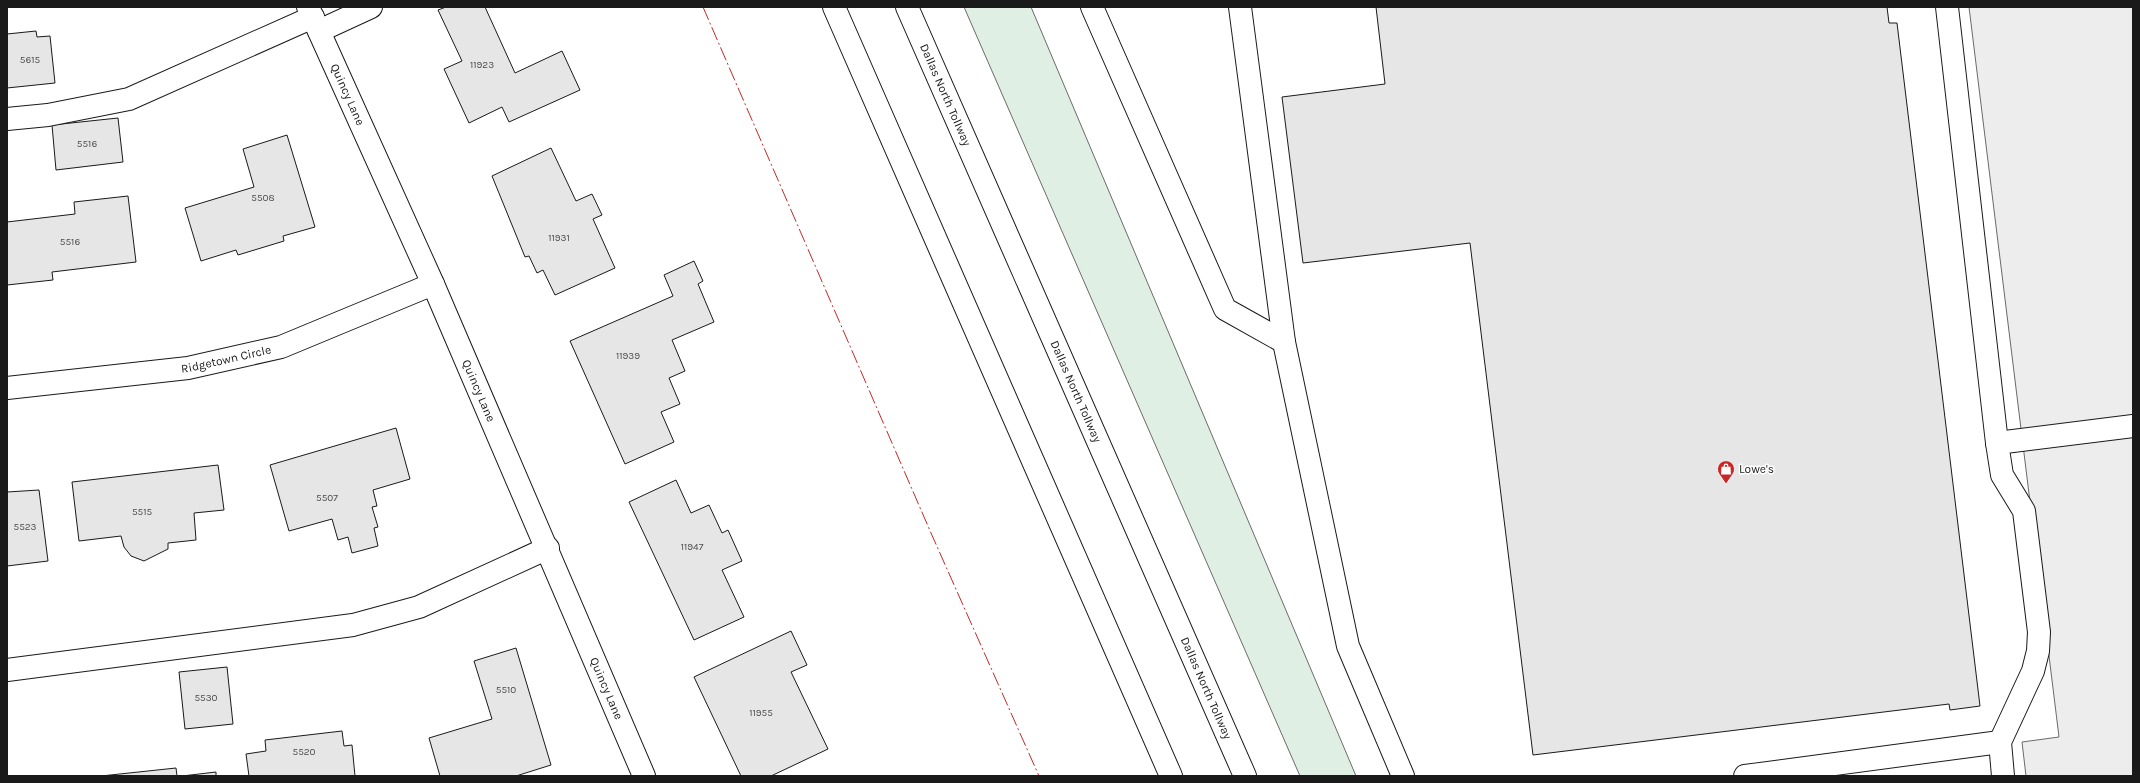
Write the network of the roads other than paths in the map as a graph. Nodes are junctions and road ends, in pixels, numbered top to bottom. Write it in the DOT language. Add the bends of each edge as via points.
graph roads {
  1 [pos="371,7"];
  2 [pos="834,7"];
  3 [pos="907,7"];
  4 [pos="1092,7"];
  5 [pos="1240,7"];
  6 [pos="1947,7"];
  7 [pos="313,18"];
  8 [pos="7,119"];
  9 [pos="433,284"];
  10 [pos="1284,342"];
  11 [pos="7,388"];
  12 [pos="2133,426"];
  13 [pos="1997,443"];
  14 [pos="548,548"];
  15 [pos="7,670"];
  16 [pos="2000,742"];
  17 [pos="644,776"];
  18 [pos="1171,776"];
  19 [pos="1245,776"];
  20 [pos="1403,776"];
  21 [pos="1745,776"];
  22 [pos="2003,776"];
  1 -- 7 [label="main road"];
  2 -- 18 [label="main road"];
  3 -- 19 [label="main road, Dallas North Tollway"];
  4 -- 10 [label="main road" via="1225,309"];
  5 -- 10 [label="main road"];
  6 -- 13 [label="main road"];
  7 -- 8 [label="main road" via="129,99 48,115"];
  7 -- 9 [label="main road, Quincy Lane"];
  9 -- 11 [label="main road, Ridgetown Circle" via="281,347 188,368"];
  9 -- 14 [label="main road, Quincy Lane"];
  10 -- 20 [label="main road" via="1348,646"];
  12 -- 13 [label="main road"];
  13 -- 16 [label="main road" via="2002,475 2024,511 2039,632 2033,671"];
  14 -- 15 [label="main road" via="419,606 353,626"];
  14 -- 17 [label="main road, Quincy Lane"];
  16 -- 21 [label="main road"];
  16 -- 22 [label="main road"];
}
